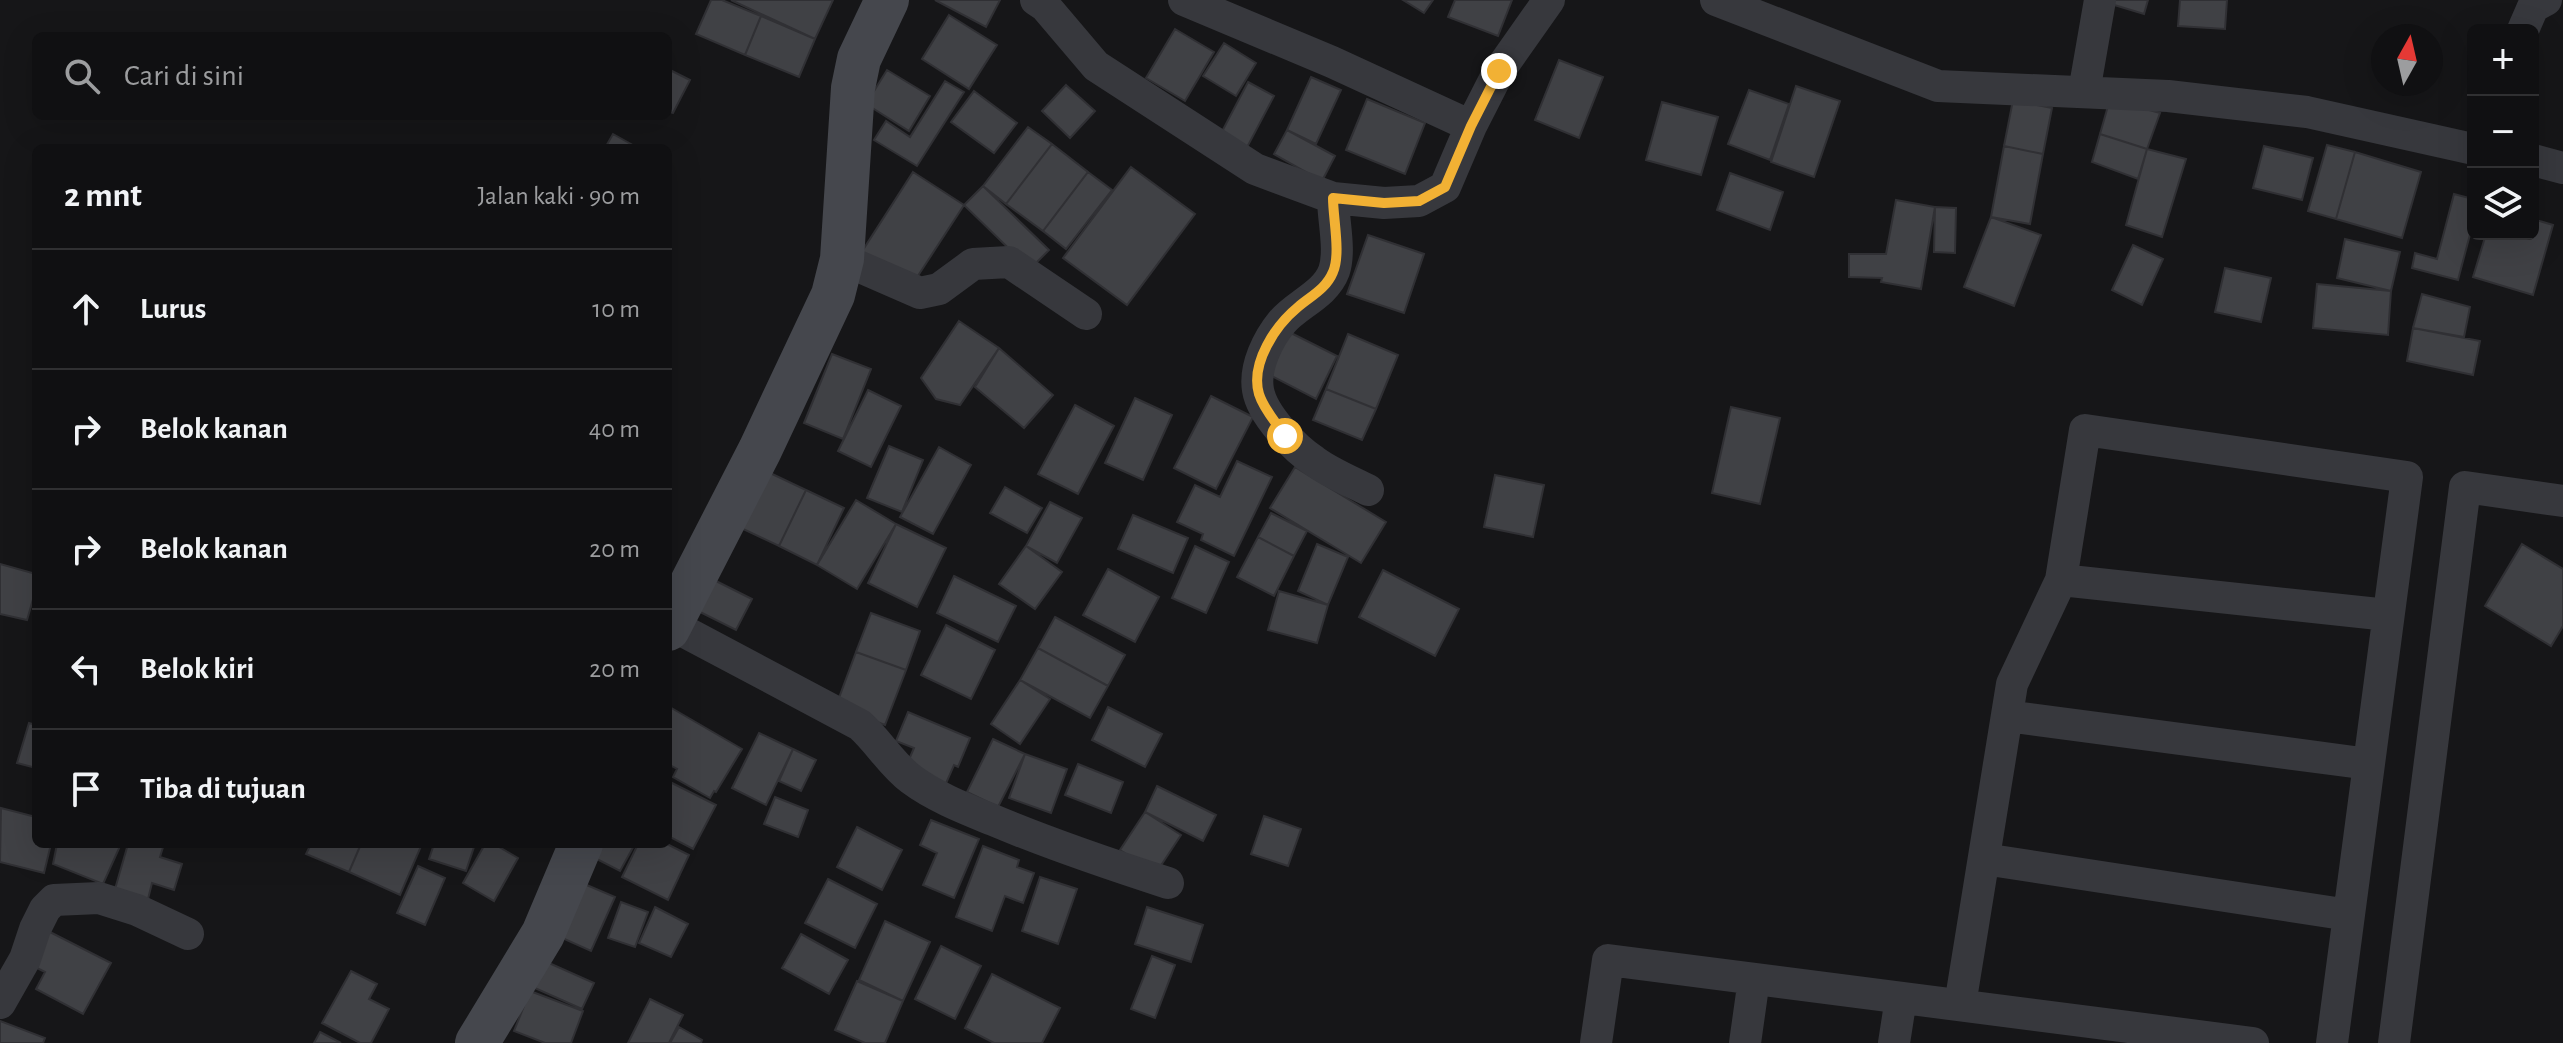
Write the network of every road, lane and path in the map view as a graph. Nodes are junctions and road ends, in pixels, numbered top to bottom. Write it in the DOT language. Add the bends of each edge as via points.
graph roads {
  1 [pos="887,0"];
  2 [pos="1036,0"];
  3 [pos="1184,0"];
  4 [pos="1549,0"];
  5 [pos="2100,0"];
  6 [pos="2546,0"];
  7 [pos="1727,2"];
  8 [pos="2526,24"];
  9 [pos="2084,92"];
  10 [pos="1471,126"];
  11 [pos="2467,148"];
  12 [pos="2539,162"];
  13 [pos="2563,168"];
  14 [pos="1333,198"];
  15 [pos="842,259"];
  16 [pos="1086,314"];
  17 [pos="1368,490"];
  18 [pos="2563,501"];
  19 [pos="2061,580"];
  20 [pos="2388,615"];
  21 [pos="672,620"];
  22 [pos="672,628"];
  23 [pos="2007,716"];
  24 [pos="2369,764"];
  25 [pos="579,848"];
  26 [pos="1984,859"];
  27 [pos="1168,883"];
  28 [pos="2349,915"];
  29 [pos="188,934"];
  30 [pos="1754,979"];
  31 [pos="1901,998"];
  32 [pos="0,1003"];
  33 [pos="1960,1005"];
  34 [pos="2041,1030"];
  35 [pos="2188,1039"];
  36 [pos="477,1043"];
  37 [pos="1596,1043"];
  38 [pos="1745,1043"];
  39 [pos="1894,1043"];
  40 [pos="2253,1043"];
  41 [pos="2332,1043"];
  42 [pos="2394,1043"];
  1 -- 15 [label="main road" via="859,59 853,88"];
  2 -- 14 [label="street" via="1096,66 1255,169"];
  3 -- 10 [label="street"];
  4 -- 10 [label="street" via="1499,71"];
  5 -- 9 [label="street"];
  6 -- 8 [label="street" via="2533,7"];
  7 -- 9 [label="street" via="1938,86"];
  9 -- 11 [label="street" via="2307,112"];
  10 -- 14 [label="street" via="1445,187 1419,201"];
  12 -- 13 [label="street"];
  14 -- 17 [label="street" via="1334,271 1270,340 1258,390 1265,408 1313,461"];
  15 -- 16 [label="street" via="920,293 939,289 973,264 1009,262"];
  15 -- 21 [label="main road" via="833,295 801,365"];
  18 -- 42 [label="street" via="2465,487"];
  19 -- 20 [label="street"];
  19 -- 20 [label="street" via="2085,430 2407,477"];
  19 -- 23 [label="street" via="2012,684"];
  20 -- 24 [label="street"];
  22 -- 27 [label="street" via="860,725 913,781 962,807 1050,844"];
  23 -- 24 [label="street"];
  23 -- 26 [label="street"];
  24 -- 28 [label="street"];
  25 -- 36 [label="main road" via="543,934"];
  26 -- 28 [label="street"];
  26 -- 33 [label="street"];
  28 -- 41 [label="street"];
  29 -- 32 [label="street" via="99,898 54,900"];
  30 -- 31 [label="street"];
  30 -- 37 [label="street" via="1608,960"];
  30 -- 38 [label="street"];
  31 -- 33 [label="street"];
  31 -- 39 [label="street"];
  33 -- 34 [label="street"];
  34 -- 35 [label="street"];
  35 -- 40 [label="street"];
}
